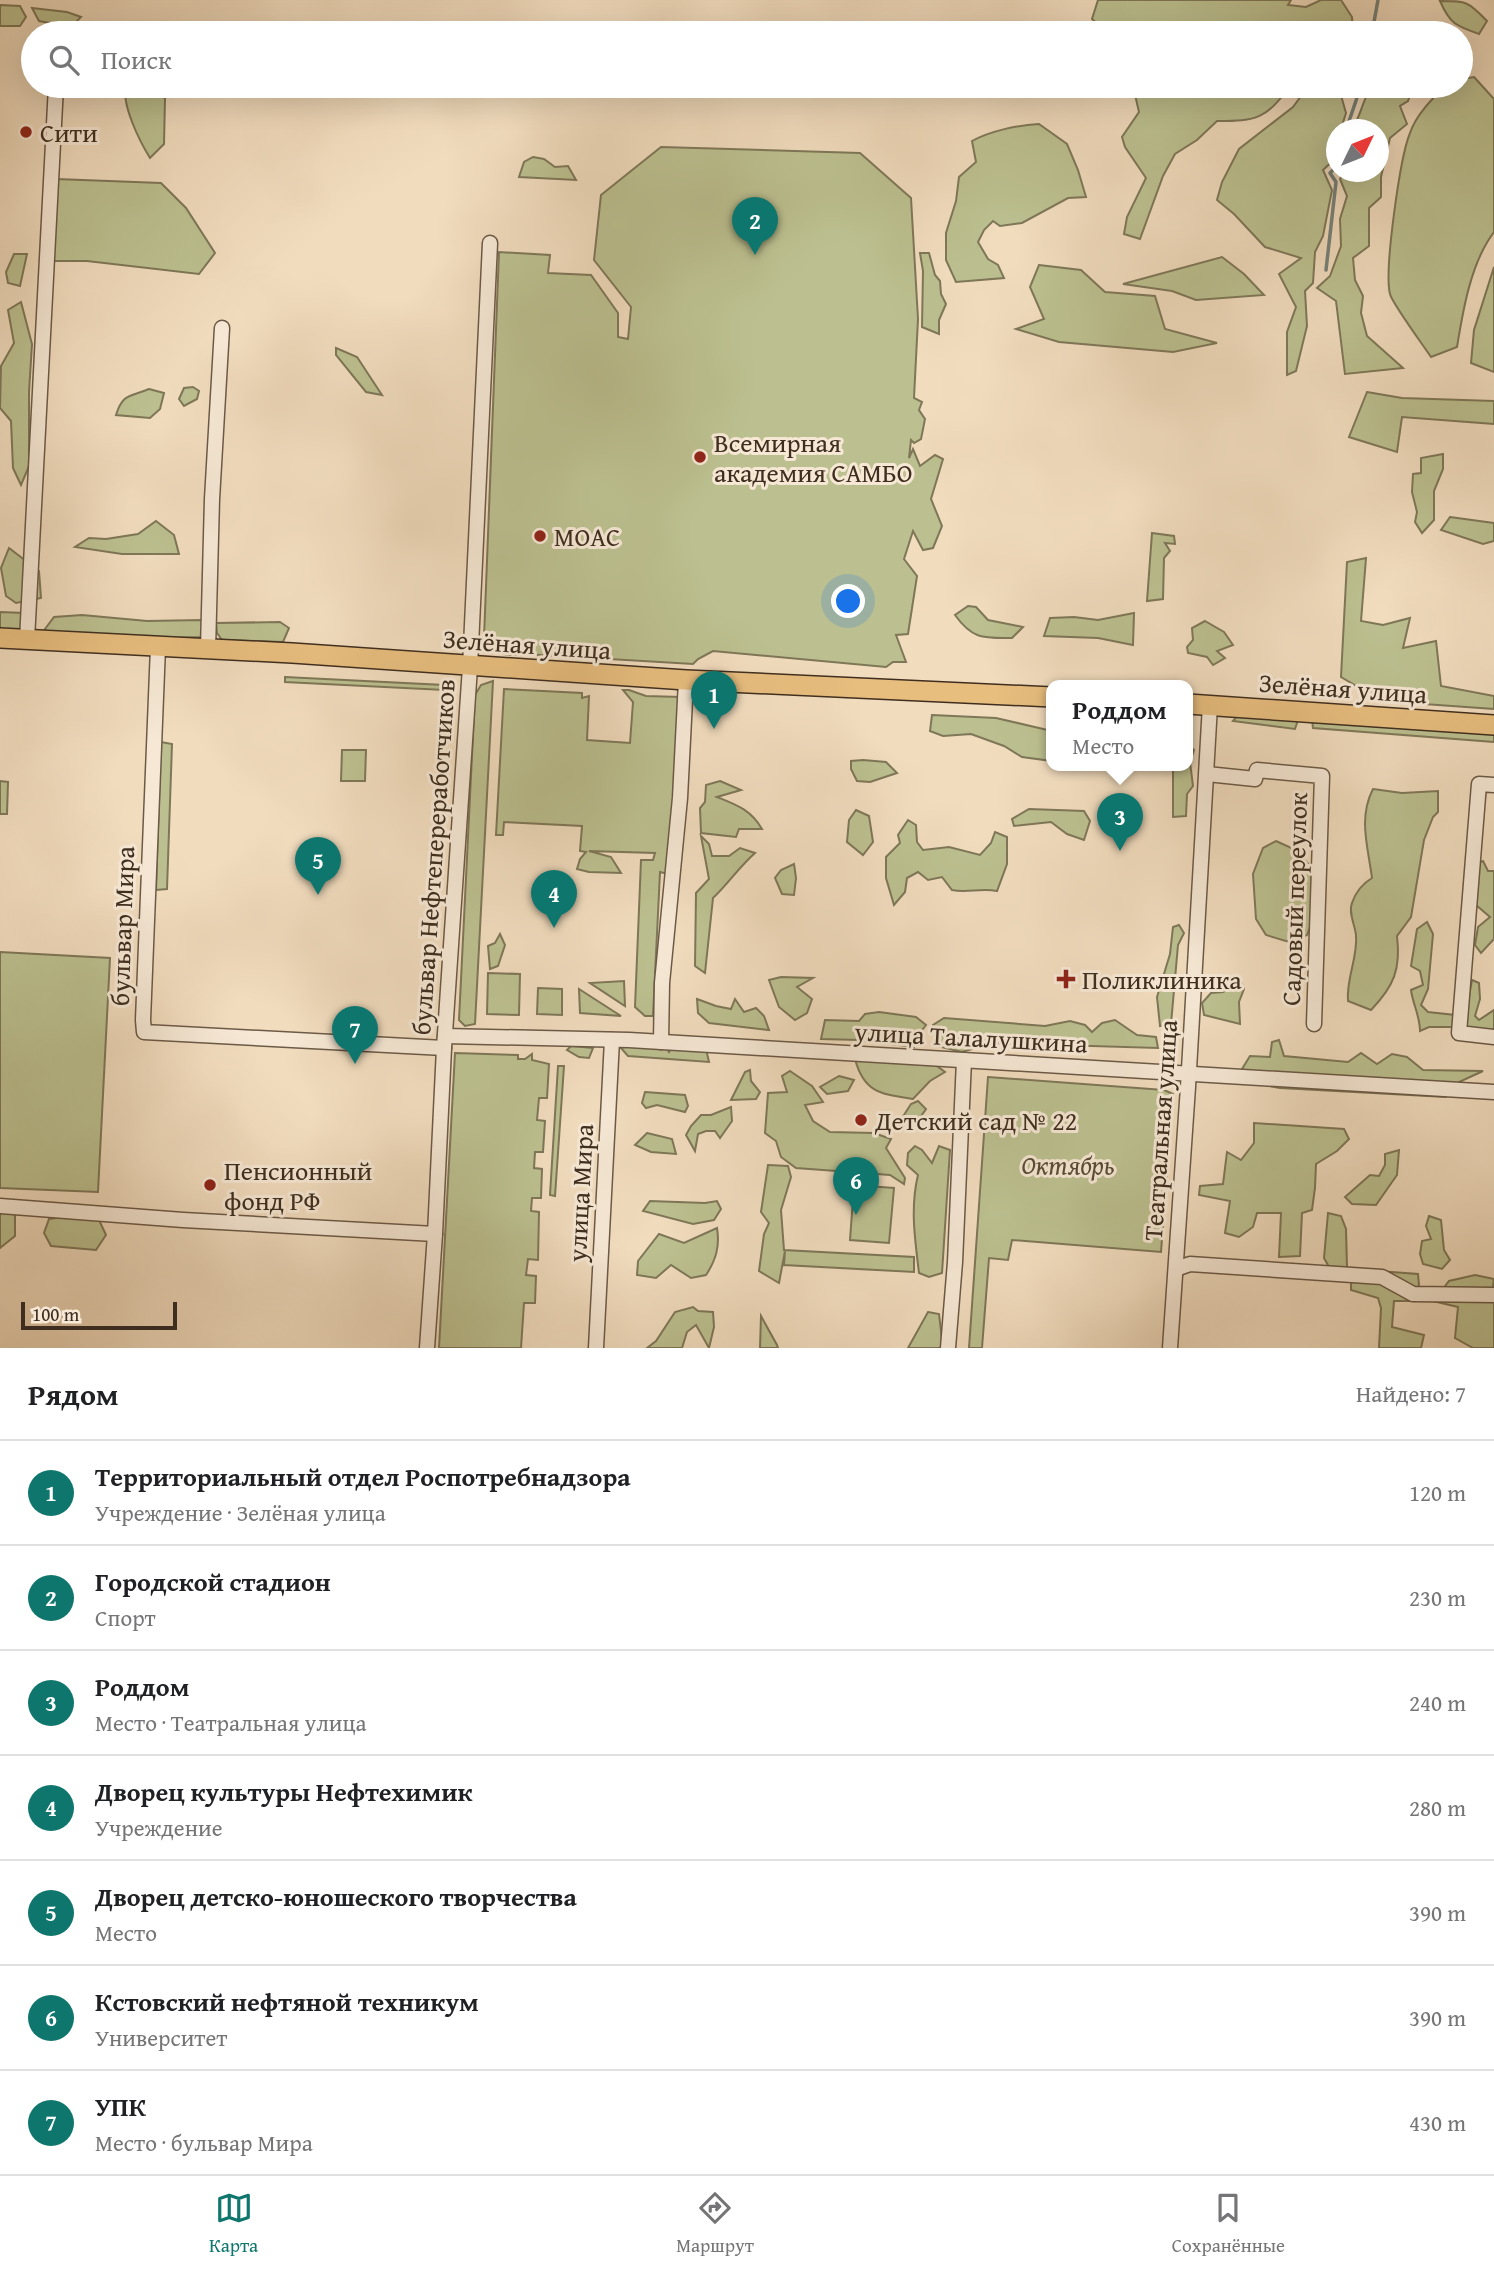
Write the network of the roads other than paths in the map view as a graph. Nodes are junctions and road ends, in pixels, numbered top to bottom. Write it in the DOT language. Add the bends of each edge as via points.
graph roads {
  1 [pos="54,98"];
  2 [pos="489,243"];
  3 [pos="222,328"];
  4 [pos="0,638"];
  5 [pos="27,640"];
  6 [pos="158,647"];
  7 [pos="208,649"];
  8 [pos="471,667"];
  9 [pos="686,680"];
  10 [pos="1046,697"];
  11 [pos="1193,704"];
  12 [pos="1210,705"];
  13 [pos="1494,726"];
  14 [pos="1206,775"];
  15 [pos="1494,785"];
  16 [pos="1314,1024"];
  17 [pos="1494,1037"];
  18 [pos="612,1040"];
  19 [pos="444,1042"];
  20 [pos="662,1042"];
  21 [pos="964,1060"];
  22 [pos="1189,1074"];
  23 [pos="1494,1084"];
  24 [pos="1494,1092"];
  25 [pos="0,1206"];
  26 [pos="435,1234"];
  27 [pos="1176,1269"];
  28 [pos="1494,1295"];
  29 [pos="427,1348"];
  30 [pos="596,1348"];
  31 [pos="948,1348"];
  32 [pos="1170,1348"];
  1 -- 5 [label="street"];
  2 -- 8 [label="street, бульвар Нефтепереработчиков"];
  3 -- 7 [label="street"];
  4 -- 5 [label="main road, Зелёная улица"];
  5 -- 6 [label="main road, Зелёная улица"];
  6 -- 7 [label="main road, Зелёная улица"];
  6 -- 19 [label="street, бульвар Мира" via="144,1032"];
  7 -- 8 [label="main road, Зелёная улица"];
  8 -- 9 [label="main road, Зелёная улица"];
  8 -- 19 [label="street, бульвар Нефтепереработчиков"];
  9 -- 10 [label="main road, Зелёная улица"];
  9 -- 20 [label="street" via="662,983"];
  11 -- 12 [label="main road, Зелёная улица"];
  12 -- 13 [label="main road, Зелёная улица"];
  12 -- 14 [label="street, Театральная улица"];
  14 -- 16 [label="street, Садовый переулок" via="1255,779 1257,770 1322,776"];
  14 -- 22 [label="street, Театральная улица"];
  15 -- 17 [label="street" via="1479,784 1459,1033"];
  18 -- 19 [label="street, улица Талалушкина"];
  18 -- 20 [label="street, улица Талалушкина"];
  18 -- 30 [label="street, улица Мира"];
  19 -- 26 [label="street, бульвар Нефтепереработчиков"];
  20 -- 21 [label="street, улица Талалушкина"];
  21 -- 22 [label="street, улица Талалушкина"];
  21 -- 31 [label="street"];
  22 -- 24 [label="street, улица Талалушкина"];
  22 -- 27 [label="street, Театральная улица"];
  23 -- 24 [label="street"];
  25 -- 26 [label="street"];
  26 -- 29 [label="street, бульвар Нефтепереработчиков"];
  27 -- 28 [label="street" via="1190,1264 1382,1277 1413,1294"];
  27 -- 32 [label="street, Театральная улица"];
}
